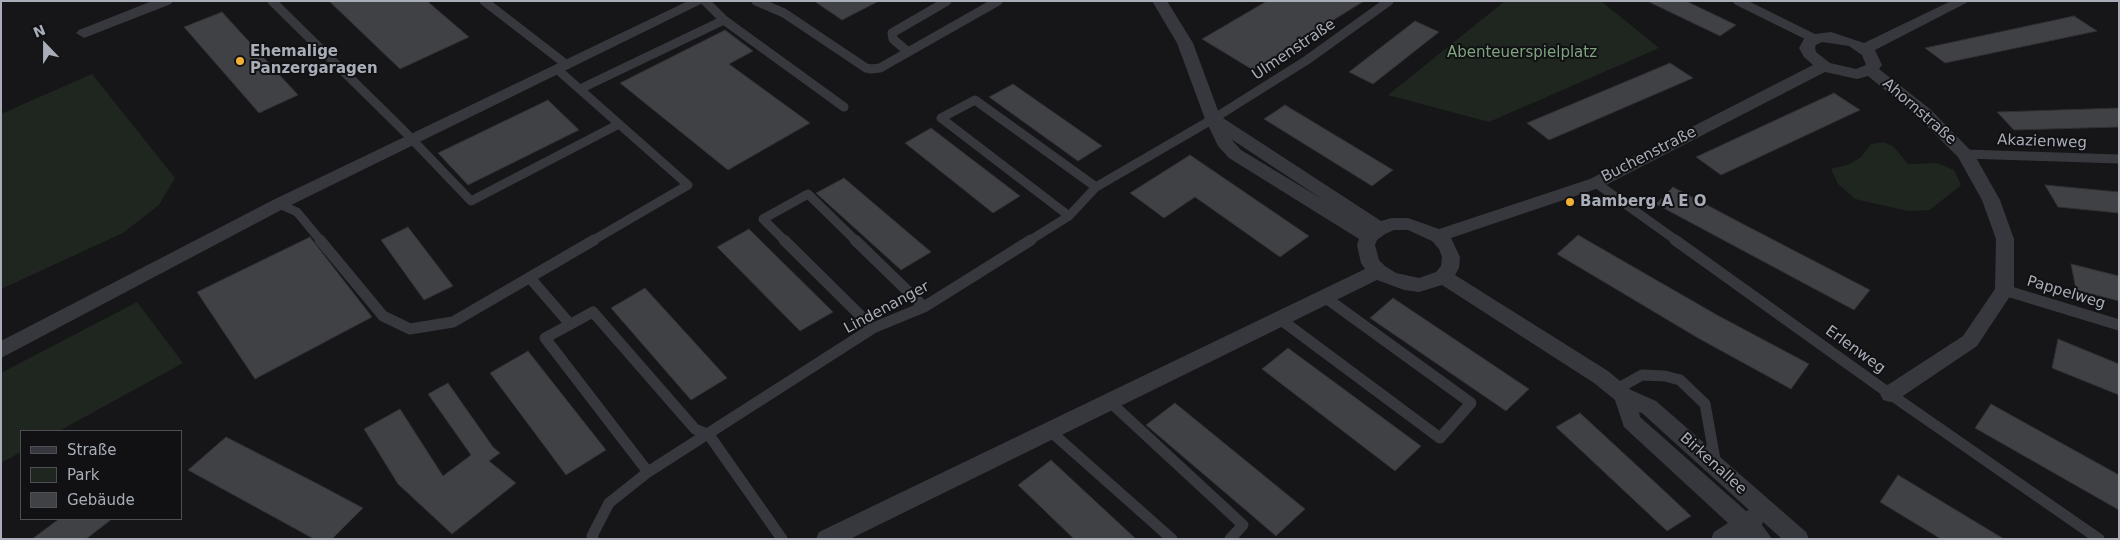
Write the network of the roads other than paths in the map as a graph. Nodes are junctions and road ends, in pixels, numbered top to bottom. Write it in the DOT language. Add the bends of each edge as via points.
graph roads {
  1 [pos="166,1"];
  2 [pos="272,1"];
  3 [pos="484,1"];
  4 [pos="700,1"];
  5 [pos="705,1"];
  6 [pos="756,1"];
  7 [pos="947,1"];
  8 [pos="998,1"];
  9 [pos="1158,1"];
  10 [pos="1389,1"];
  11 [pos="1738,1"];
  12 [pos="1963,1"];
  13 [pos="724,20"];
  14 [pos="84,33"];
  15 [pos="1815,39"];
  16 [pos="1864,49"];
  17 [pos="908,52"];
  18 [pos="1824,66"];
  19 [pos="562,67"];
  20 [pos="1870,70"];
  21 [pos="580,89"];
  22 [pos="844,108"];
  23 [pos="1213,119"];
  24 [pos="619,124"];
  25 [pos="412,140"];
  26 [pos="1965,154"];
  27 [pos="2119,159"];
  28 [pos="1596,183"];
  29 [pos="1096,187"];
  30 [pos="280,204"];
  31 [pos="1069,216"];
  32 [pos="1374,233"];
  33 [pos="1438,236"];
  34 [pos="1378,271"];
  35 [pos="1443,277"];
  36 [pos="530,278"];
  37 [pos="2004,290"];
  38 [pos="1326,298"];
  39 [pos="924,307"];
  40 [pos="1280,319"];
  41 [pos="570,324"];
  42 [pos="2119,325"];
  43 [pos="873,328"];
  44 [pos="1,350"];
  45 [pos="1620,393"];
  46 [pos="1890,394"];
  47 [pos="1109,401"];
  48 [pos="1049,430"];
  49 [pos="709,435"];
  50 [pos="1716,466"];
  51 [pos="648,472"];
  52 [pos="1765,510"];
  53 [pos="1752,531"];
  54 [pos="856,533"];
  55 [pos="593,539"];
  56 [pos="782,539"];
  57 [pos="827,539"];
  58 [pos="1172,539"];
  59 [pos="1230,539"];
  60 [pos="1722,539"];
  61 [pos="1798,539"];
  62 [pos="2099,539"];
  1 -- 14 [label="street"];
  2 -- 25 [label="lane"];
  3 -- 19 [label="lane"];
  4 -- 19 [label="street"];
  5 -- 13 [label="lane"];
  6 -- 17 [label="lane" via="784,13 866,68 880,68"];
  7 -- 17 [label="lane" via="892,33 892,38"];
  8 -- 17 [label="lane"];
  9 -- 23 [label="street" via="1185,43"];
  10 -- 23 [label="lane, Ulmenstraße" via="1307,60"];
  11 -- 15 [label="lane"];
  12 -- 16 [label="street"];
  13 -- 21 [label="lane"];
  13 -- 22 [label="lane"];
  15 -- 16 [label="street" via="1843,39"];
  15 -- 18 [label="street" via="1807,48 1809,54"];
  16 -- 20 [label="street" via="1873,60"];
  18 -- 20 [label="street" via="1849,73"];
  18 -- 28 [label="street, Buchenstraße"];
  19 -- 21 [label="lane"];
  19 -- 25 [label="street"];
  20 -- 26 [label="street, Ahornstraße" via="1924,113"];
  21 -- 24 [label="lane"];
  23 -- 29 [label="lane, Lindenanger"];
  23 -- 32 [label="street"];
  24 -- 25 [label="lane" via="471,201"];
  24 -- 36 [label="lane" via="688,185"];
  25 -- 30 [label="street"];
  26 -- 27 [label="lane, Akazienweg"];
  26 -- 37 [label="street, Ahornstraße" via="1991,200 2004,239"];
  28 -- 33 [label="street, Buchenstraße"];
  28 -- 46 [label="lane, Erlenweg"];
  29 -- 31 [label="lane, Lindenanger"];
  29 -- 31 [label="lane" via="975,100 941,118"];
  30 -- 36 [label="lane" via="297,212 384,316 410,329 453,322"];
  30 -- 44 [label="street"];
  31 -- 39 [label="lane, Lindenanger"];
  32 -- 33 [label="street" via="1392,224 1408,224"];
  32 -- 34 [label="street" via="1366,245 1366,254"];
  33 -- 35 [label="street" via="1451,257 1450,268"];
  34 -- 35 [label="street" via="1404,283 1419,285"];
  34 -- 38 [label="street"];
  35 -- 45 [label="street, Birkenallee" via="1601,376"];
  36 -- 41 [label="lane"];
  37 -- 42 [label="lane, Pappelweg"];
  37 -- 46 [label="street" via="1970,341"];
  38 -- 40 [label="street"];
  38 -- 40 [label="lane" via="1470,403 1440,438"];
  39 -- 43 [label="lane, Lindenanger"];
  39 -- 43 [label="lane" via="808,194 763,219"];
  40 -- 47 [label="street"];
  41 -- 49 [label="lane" via="593,312 695,429"];
  41 -- 51 [label="lane" via="545,338"];
  43 -- 49 [label="lane, Lindenanger"];
  45 -- 50 [label="street, Birkenallee" via="1648,407"];
  45 -- 50 [label="lane" via="1642,375 1680,380 1705,404"];
  45 -- 53 [label="street, Birkenallee" via="1631,421"];
  46 -- 62 [label="lane, Erlenweg"];
  47 -- 48 [label="street"];
  47 -- 59 [label="lane" via="1243,525"];
  48 -- 54 [label="street"];
  48 -- 58 [label="lane"];
  49 -- 51 [label="lane, Lindenanger"];
  49 -- 56 [label="lane"];
  50 -- 52 [label="street, Birkenallee"];
  51 -- 55 [label="lane, Lindenanger" via="609,503"];
  52 -- 53 [label="street"];
  52 -- 61 [label="street, Birkenallee"];
  53 -- 60 [label="street"];
  54 -- 57 [label="street"];
}
